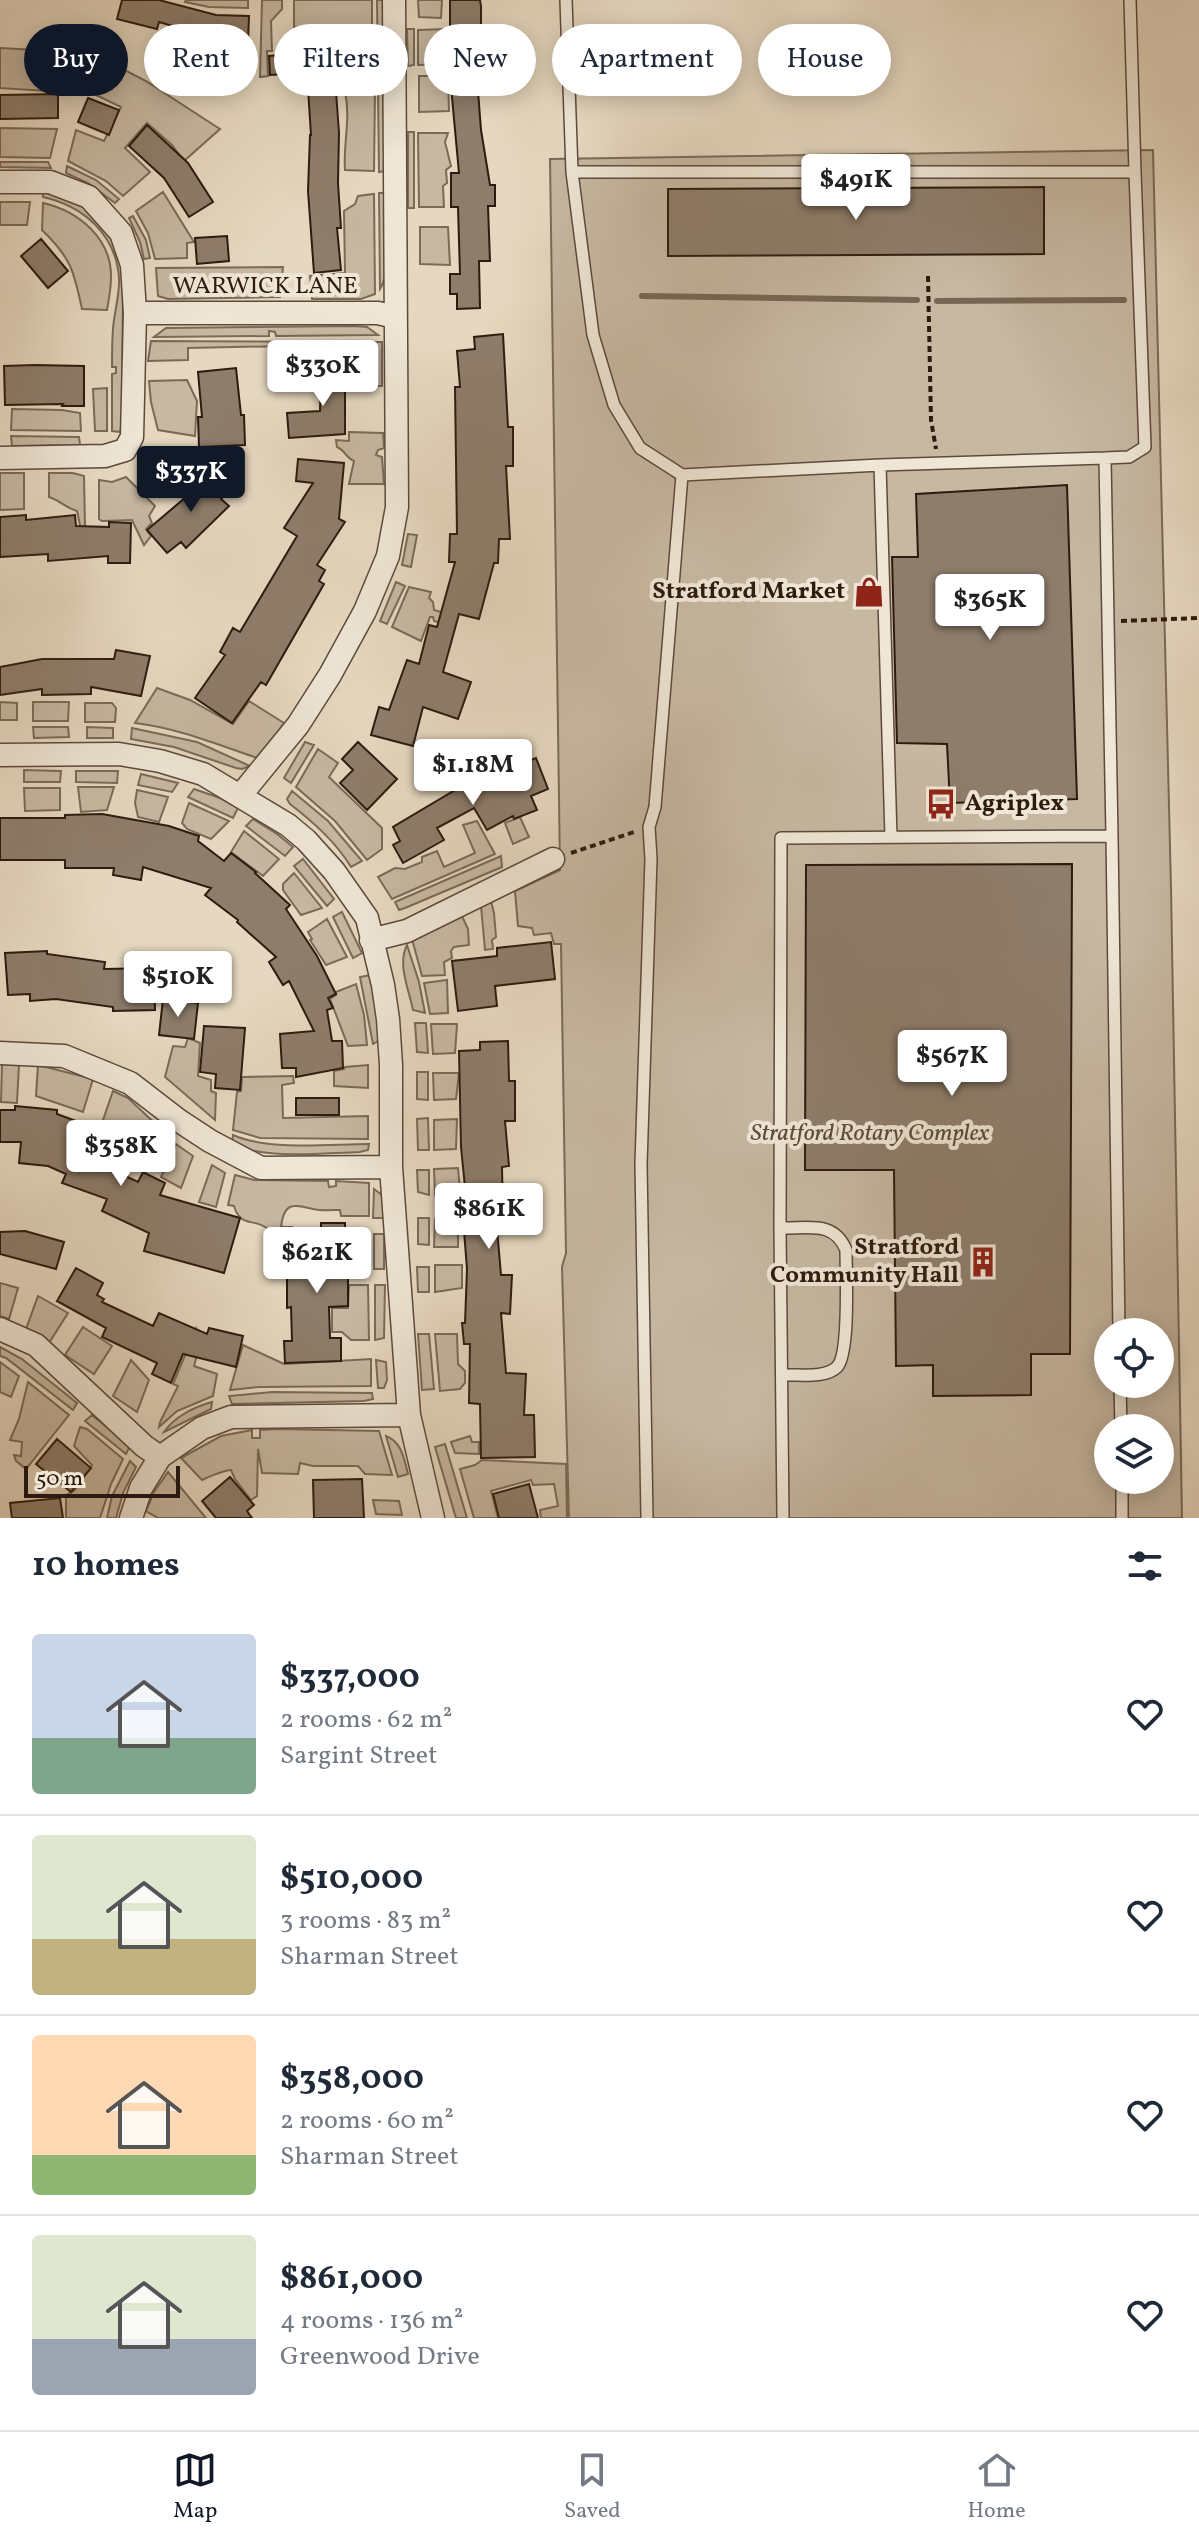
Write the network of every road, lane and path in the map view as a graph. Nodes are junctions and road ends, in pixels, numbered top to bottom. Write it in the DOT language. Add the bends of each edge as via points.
graph roads {
  1 [pos="394,0"];
  2 [pos="566,0"];
  3 [pos="1130,0"];
  4 [pos="572,172"];
  5 [pos="1135,172"];
  6 [pos="0,182"];
  7 [pos="928,276"];
  8 [pos="135,313"];
  9 [pos="395,317"];
  10 [pos="0,458"];
  11 [pos="1105,458"];
  12 [pos="939,463"];
  13 [pos="880,465"];
  14 [pos="682,475"];
  15 [pos="1199,618"];
  16 [pos="1108,621"];
  17 [pos="0,755"];
  18 [pos="240,796"];
  19 [pos="649,827"];
  20 [pos="1112,836"];
  21 [pos="891,837"];
  22 [pos="553,859"];
  23 [pos="371,940"];
  24 [pos="0,1053"];
  25 [pos="391,1167"];
  26 [pos="780,1228"];
  27 [pos="1119,1318"];
  28 [pos="0,1329"];
  29 [pos="782,1375"];
  30 [pos="409,1415"];
  31 [pos="160,1457"];
  32 [pos="1122,1494"];
  33 [pos="131,1518"];
  34 [pos="433,1518"];
  35 [pos="647,1518"];
  36 [pos="783,1518"];
  37 [pos="1122,1518"];
  1 -- 9 [label="street"];
  2 -- 4 [label="lane"];
  3 -- 5 [label="lane"];
  4 -- 5 [label="lane"];
  4 -- 14 [label="lane" via="593,335 614,405 640,448"];
  5 -- 11 [label="lane" via="1145,447 1129,457"];
  6 -- 8 [label="street" via="50,182 89,197 121,233 131,258"];
  7 -- 12 [label="path" via="931,420"];
  8 -- 9 [label="street, WARWICK LANE"];
  8 -- 10 [label="street" via="132,437 125,450 105,456"];
  9 -- 18 [label="street" via="398,503 388,556 330,675 298,725"];
  11 -- 12 [label="lane"];
  11 -- 16 [label="lane"];
  12 -- 13 [label="lane"];
  13 -- 14 [label="lane"];
  13 -- 21 [label="lane"];
  14 -- 19 [label="lane" via="655,807"];
  15 -- 16 [label="path"];
  16 -- 20 [label="lane"];
  17 -- 18 [label="street" via="133,756 203,774"];
  18 -- 23 [label="street" via="288,825 315,850 367,918"];
  19 -- 22 [label="path"];
  19 -- 35 [label="lane" via="641,1164"];
  20 -- 21 [label="lane"];
  20 -- 27 [label="lane"];
  21 -- 26 [label="lane" via="781,838"];
  22 -- 23 [label="street" via="407,931"];
  23 -- 25 [label="street" via="388,1019"];
  24 -- 25 [label="street" via="64,1056 130,1083 210,1141 261,1168"];
  25 -- 30 [label="street"];
  26 -- 29 [label="lane"];
  26 -- 29 [label="lane" via="830,1229 846,1250 845,1351 837,1367 825,1373"];
  28 -- 31 [label="street" via="36,1345"];
  29 -- 36 [label="lane"];
  30 -- 31 [label="street" via="231,1417 202,1428"];
  30 -- 34 [label="street"];
  31 -- 33 [label="street"];
  32 -- 37 [label="lane"];
}
